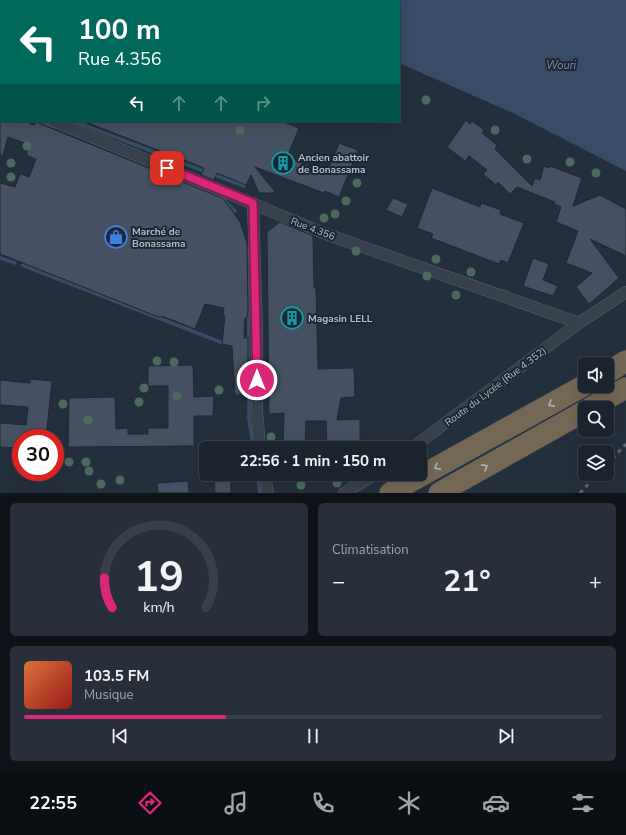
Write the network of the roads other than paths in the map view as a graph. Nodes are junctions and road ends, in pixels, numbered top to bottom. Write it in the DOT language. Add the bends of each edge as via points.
graph roads {
  1 [pos="55,122"];
  2 [pos="253,203"];
  3 [pos="626,292"];
  4 [pos="579,323"];
  5 [pos="626,361"];
  6 [pos="614,369"];
  7 [pos="626,388"];
  8 [pos="578,389"];
  9 [pos="603,401"];
  10 [pos="578,415"];
  11 [pos="259,441"];
  12 [pos="421,441"];
  13 [pos="266,481"];
  14 [pos="364,481"];
  15 [pos="268,493"];
  16 [pos="344,493"];
  17 [pos="390,493"];
  18 [pos="439,493"];
  1 -- 2 [label="street, Rue 4.356"];
  2 -- 4 [label="street, Rue 4.356" via="326,234"];
  2 -- 11 [label="street"];
  3 -- 4 [label="street, Route du Lycée (Rue 4.352)"];
  4 -- 12 [label="street, Route du Lycée (Rue 4.352)"];
  5 -- 6 [label="highway"];
  7 -- 9 [label="highway"];
  8 -- 17 [label="highway, one-way"];
  18 -- 10 [label="highway, one-way"];
  13 -- 15 [label="street"];
  14 -- 16 [label="street"];
}
